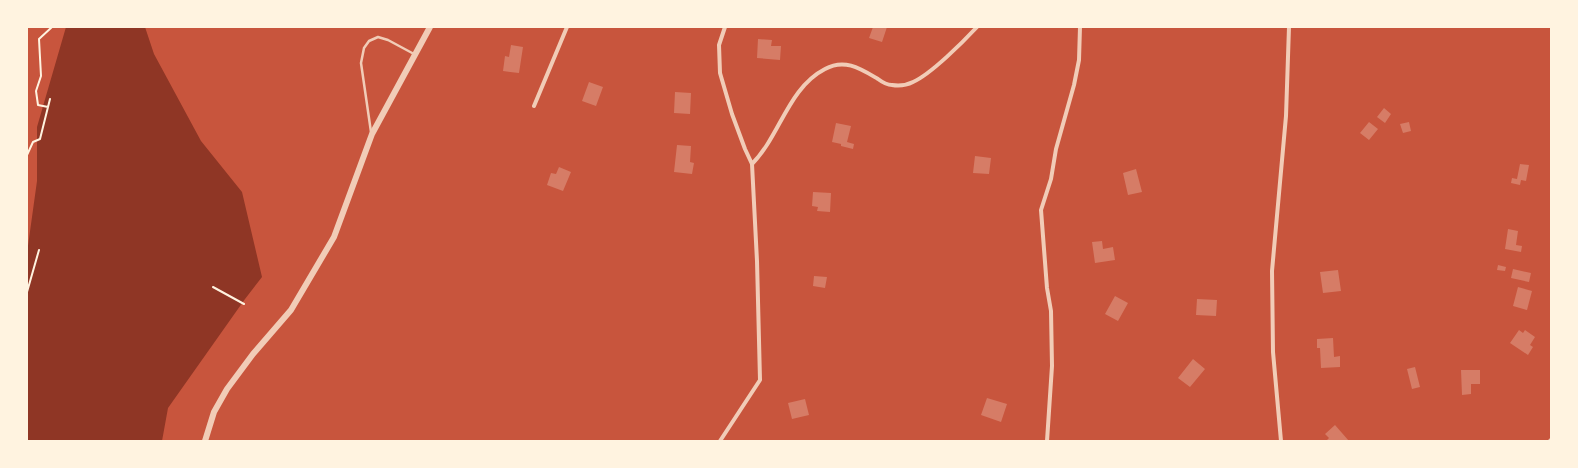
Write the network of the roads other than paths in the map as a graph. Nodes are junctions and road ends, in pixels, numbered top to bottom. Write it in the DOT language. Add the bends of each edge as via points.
graph roads {
  1 [pos="430,27"];
  2 [pos="567,27"];
  3 [pos="725,27"];
  4 [pos="977,27"];
  5 [pos="1080,27"];
  6 [pos="1289,27"];
  7 [pos="416,56"];
  8 [pos="534,106"];
  9 [pos="372,134"];
  10 [pos="752,164"];
  11 [pos="205,441"];
  12 [pos="720,441"];
  13 [pos="1047,441"];
  14 [pos="1281,441"];
  1 -- 7 [label="street"];
  2 -- 8 [label="street"];
  3 -- 10 [label="street" via="719,45 720,73 732,114"];
  4 -- 10 [label="street" via="927,73 913,82 887,84 849,64 836,64 824,69 799,91 762,154"];
  5 -- 13 [label="street" via="1074,85 1056,149 1051,179 1040,210 1051,311 1052,366"];
  6 -- 14 [label="street" via="1286,116 1272,271 1273,352"];
  7 -- 9 [label="street"];
  7 -- 9 [label="lane" via="378,37 369,41 364,48 361,63"];
  9 -- 11 [label="street" via="334,237 291,310 227,389 214,412"];
  10 -- 12 [label="street" via="760,380"];
}
